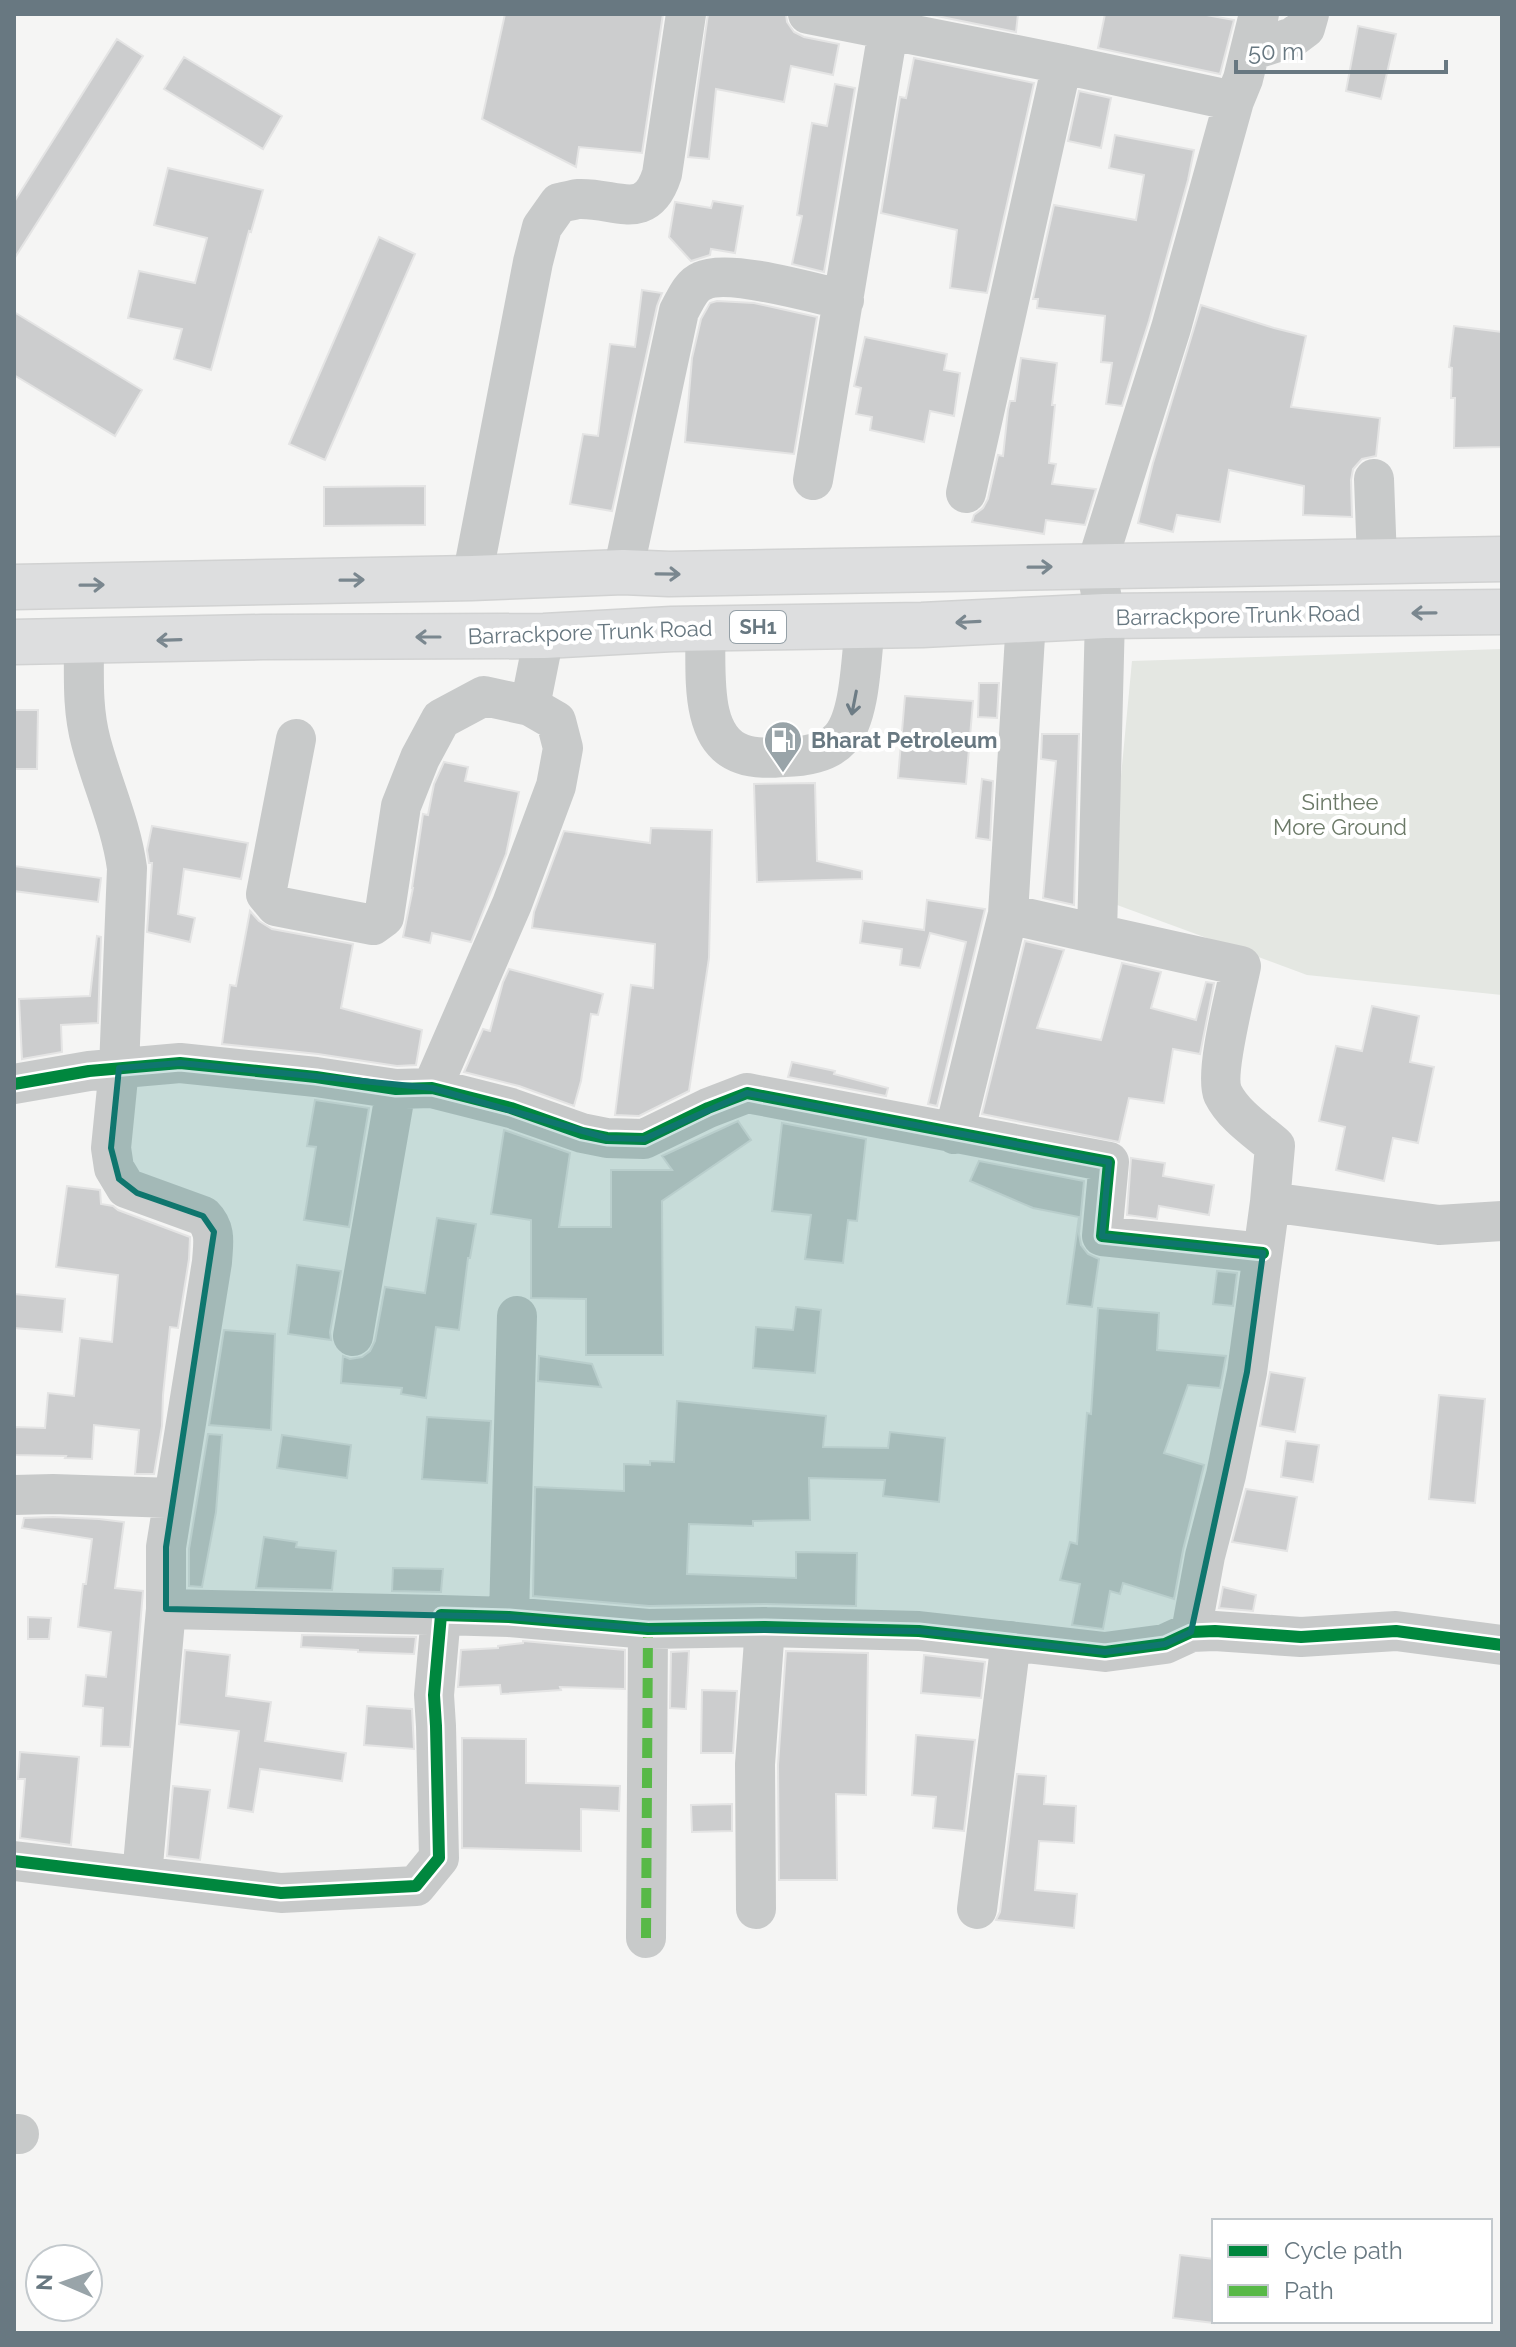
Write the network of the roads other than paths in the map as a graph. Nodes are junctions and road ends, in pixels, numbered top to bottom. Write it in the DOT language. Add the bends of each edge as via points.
graph roads {
  1 [pos="686,14"];
  2 [pos="808,14"];
  3 [pos="1309,14"];
  4 [pos="888,31"];
  5 [pos="1254,32"];
  6 [pos="1062,64"];
  7 [pos="1234,101"];
  8 [pos="844,300"];
  9 [pos="1374,479"];
  10 [pos="813,480"];
  11 [pos="966,493"];
  12 [pos="1502,559"];
  13 [pos="1377,561"];
  14 [pos="1096,566"];
  15 [pos="623,572"];
  16 [pos="472,578"];
  17 [pos="14,587"];
  18 [pos="1502,612"];
  19 [pos="1105,616"];
  20 [pos="1026,620"];
  21 [pos="865,626"];
  22 [pos="705,628"];
  23 [pos="544,636"];
  24 [pos="14,642"];
  25 [pos="84,642"];
  26 [pos="530,706"];
  27 [pos="296,739"];
  28 [pos="1008,914"];
  29 [pos="1097,934"];
  30 [pos="119,1068"];
  31 [pos="14,1084"];
  32 [pos="414,1088"];
  33 [pos="954,1134"];
  34 [pos="1270,1202"];
  35 [pos="1502,1221"];
  36 [pos="1263,1253"];
  37 [pos="517,1316"];
  38 [pos="353,1336"];
  39 [pos="14,1495"];
  40 [pos="173,1498"];
  41 [pos="166,1609"];
  42 [pos="441,1615"];
  43 [pos="509,1617"];
  44 [pos="765,1627"];
  45 [pos="648,1629"];
  46 [pos="1191,1632"];
  47 [pos="1011,1641"];
  48 [pos="1502,1645"];
  49 [pos="14,1861"];
  50 [pos="142,1876"];
  51 [pos="756,1909"];
  52 [pos="977,1909"];
  53 [pos="646,1938"];
  1 -- 16 [label="street" via="658,189 649,200 628,206 579,199 559,203 542,227"];
  2 -- 4 [label="street"];
  3 -- 5 [label="street" via="1305,28 1293,37"];
  4 -- 6 [label="street"];
  4 -- 8 [label="street"];
  5 -- 7 [label="street"];
  6 -- 7 [label="street"];
  6 -- 11 [label="street"];
  7 -- 14 [label="street" via="1171,328"];
  8 -- 10 [label="street"];
  8 -- 15 [label="street" via="746,279 702,280 692,289 679,311"];
  9 -- 13 [label="street"];
  12 -- 13 [label="main road"];
  13 -- 14 [label="main road"];
  15 -- 14 [label="main road, one-way"];
  14 -- 19 [label="street"];
  15 -- 16 [label="main road"];
  17 -- 16 [label="main road, one-way"];
  18 -- 19 [label="main road, Barrackpore Trunk Road / SH1, one-way"];
  19 -- 20 [label="main road, Barrackpore Trunk Road / SH1"];
  19 -- 29 [label="street"];
  20 -- 21 [label="main road, Barrackpore Trunk Road / SH1, one-way"];
  20 -- 28 [label="street"];
  21 -- 22 [label="main road, Barrackpore Trunk Road / SH1"];
  21 -- 22 [label="street, one-way" via="853,712 842,738 810,754 763,758 728,747 714,728"];
  22 -- 23 [label="main road, Barrackpore Trunk Road / SH1"];
  23 -- 25 [label="main road, Barrackpore Trunk Road / SH1, one-way"];
  23 -- 26 [label="street"];
  24 -- 25 [label="main road, Barrackpore Trunk Road / SH1"];
  25 -- 30 [label="street" via="84,708 127,868"];
  26 -- 27 [label="street" via="484,696 441,719 401,806 384,917 373,925 276,906 266,894"];
  26 -- 32 [label="street" via="556,721 563,748 556,786 512,904"];
  28 -- 29 [label="street"];
  28 -- 33 [label="street"];
  29 -- 34 [label="street" via="1241,966 1221,1066 1222,1091 1235,1111 1275,1146"];
  30 -- 31 [label="street"];
  30 -- 32 [label="street" via="180,1063"];
  30 -- 40 [label="street" via="111,1148 119,1179 137,1193 203,1216 214,1232"];
  32 -- 33 [label="street" via="511,1108 607,1138 644,1139 747,1093"];
  32 -- 38 [label="street"];
  33 -- 36 [label="street" via="1109,1162 1102,1236"];
  34 -- 35 [label="street" via="1439,1225"];
  34 -- 36 [label="street"];
  36 -- 46 [label="street" via="1247,1372"];
  37 -- 43 [label="street"];
  39 -- 40 [label="street"];
  40 -- 41 [label="street"];
  41 -- 42 [label="street"];
  41 -- 50 [label="street"];
  42 -- 43 [label="street"];
  42 -- 50 [label="street" via="434,1695 439,1858 416,1886 281,1893"];
  43 -- 45 [label="street"];
  44 -- 45 [label="street"];
  44 -- 47 [label="street" via="919,1631"];
  44 -- 51 [label="street" via="755,1764"];
  45 -- 53 [label="street"];
  46 -- 47 [label="street" via="1165,1644 1105,1652"];
  46 -- 48 [label="street" via="1301,1637 1396,1631"];
  47 -- 52 [label="street"];
  49 -- 50 [label="street"];
}
